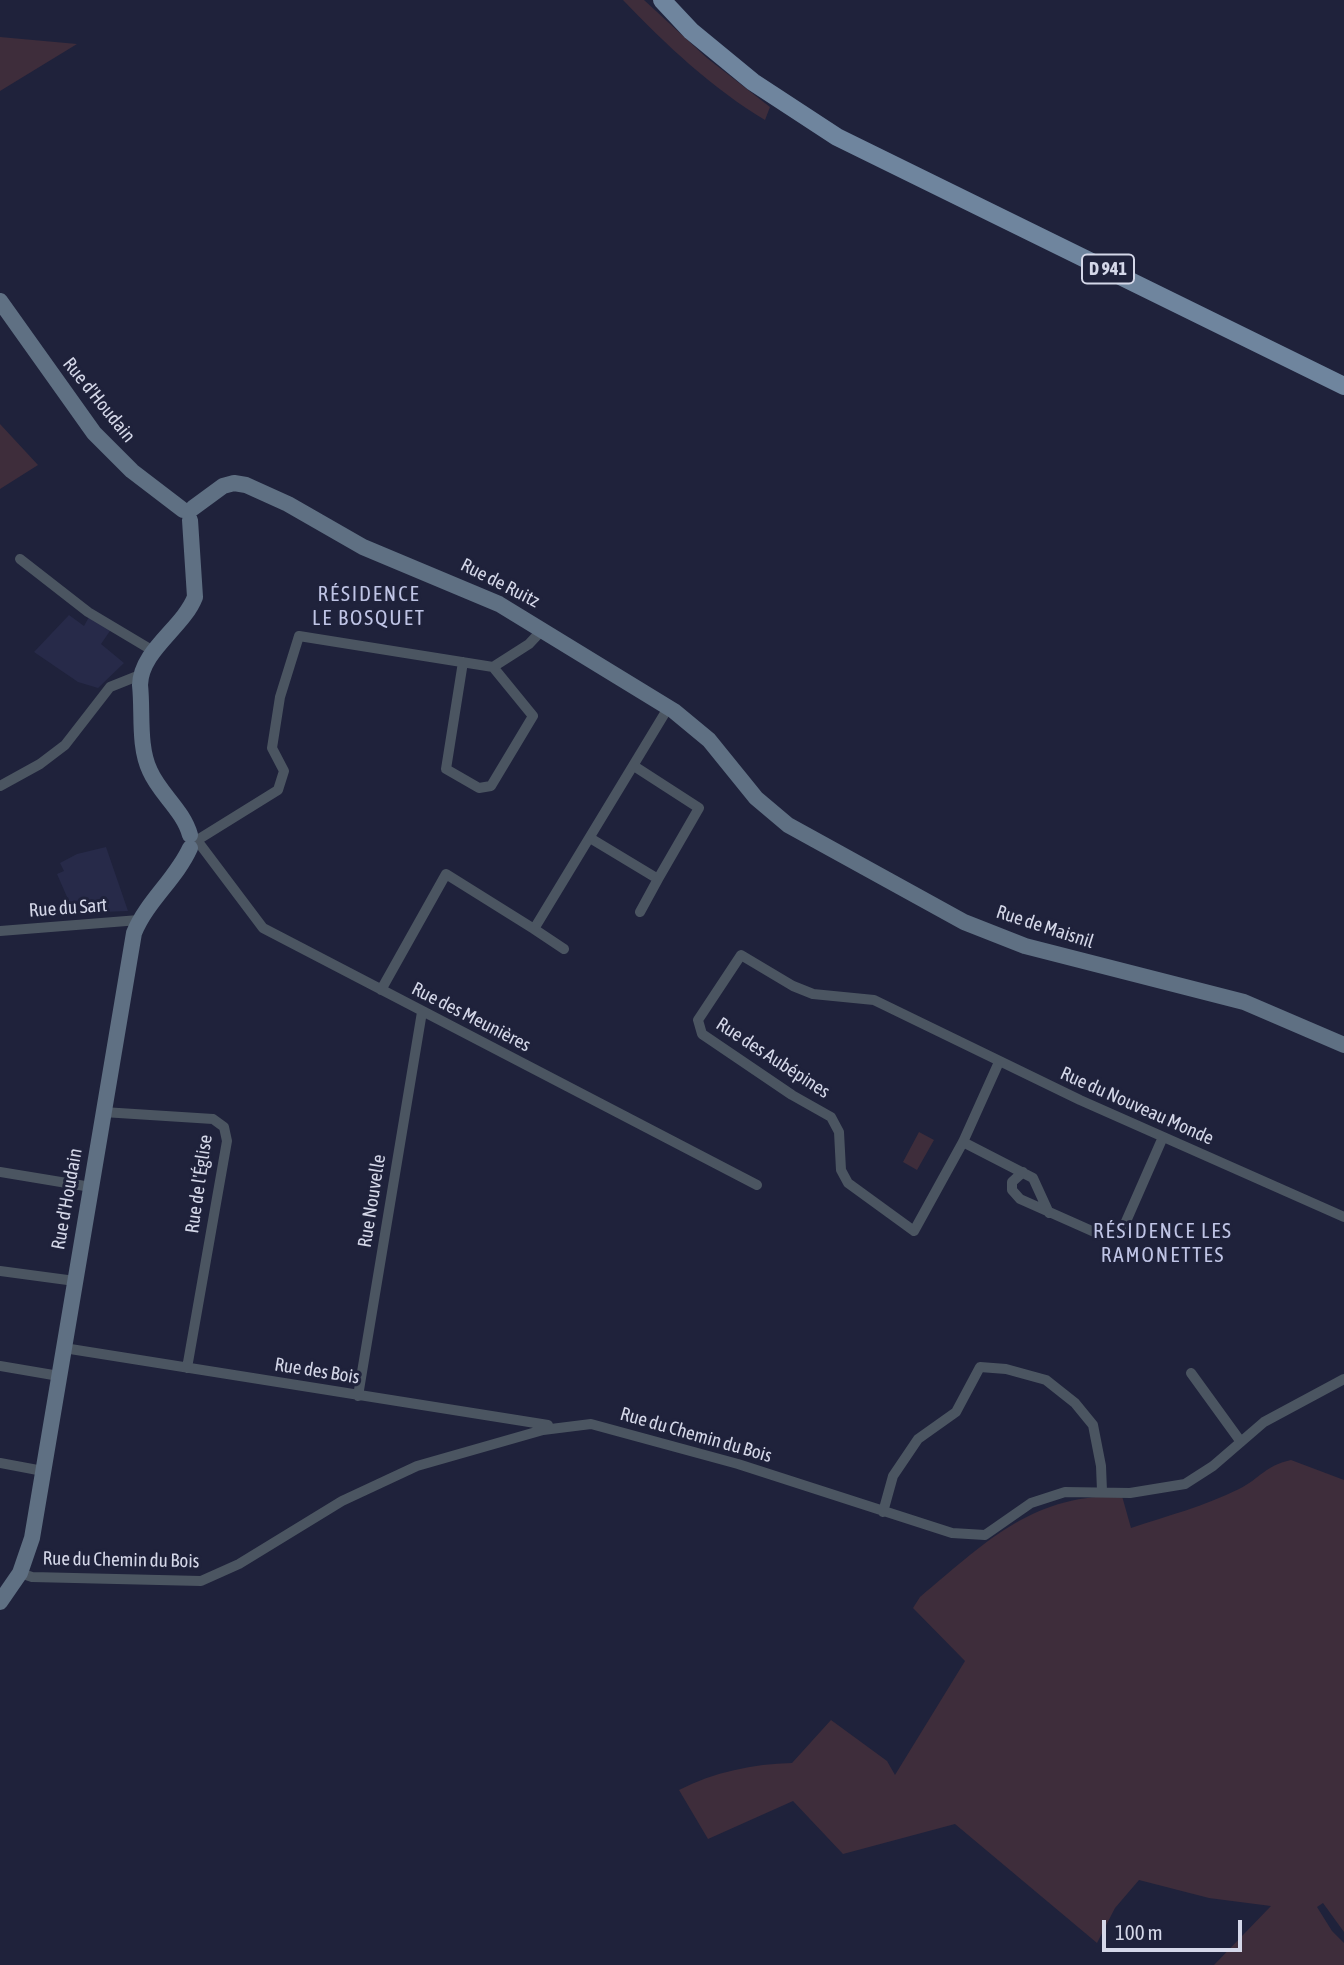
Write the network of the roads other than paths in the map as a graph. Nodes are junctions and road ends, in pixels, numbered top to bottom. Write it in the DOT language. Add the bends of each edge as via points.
graph roads {
  1 [pos="662,0"];
  2 [pos="0,300"];
  3 [pos="1344,386"];
  4 [pos="189,513"];
  5 [pos="20,559"];
  6 [pos="543,629"];
  7 [pos="155,652"];
  8 [pos="463,662"];
  9 [pos="493,667"];
  10 [pos="141,675"];
  11 [pos="668,708"];
  12 [pos="634,766"];
  13 [pos="0,786"];
  14 [pos="756,798"];
  15 [pos="590,838"];
  16 [pos="195,841"];
  17 [pos="657,879"];
  18 [pos="640,912"];
  19 [pos="139,920"];
  20 [pos="534,929"];
  21 [pos="0,931"];
  22 [pos="564,949"];
  23 [pos="381,990"];
  24 [pos="422,1012"];
  25 [pos="918,1023"];
  26 [pos="1344,1045"];
  27 [pos="999,1062"];
  28 [pos="103,1112"];
  29 [pos="1163,1137"];
  30 [pos="963,1142"];
  31 [pos="0,1172"];
  32 [pos="1023,1172"];
  33 [pos="757,1185"];
  34 [pos="91,1187"];
  35 [pos="1049,1213"];
  36 [pos="1344,1217"];
  37 [pos="0,1271"];
  38 [pos="75,1282"];
  39 [pos="64,1348"];
  40 [pos="0,1366"];
  41 [pos="187,1368"];
  42 [pos="1191,1373"];
  43 [pos="59,1376"];
  44 [pos="1344,1379"];
  45 [pos="358,1396"];
  46 [pos="564,1426"];
  47 [pos="1241,1442"];
  48 [pos="0,1464"];
  49 [pos="43,1471"];
  50 [pos="1102,1491"];
  51 [pos="883,1512"];
  52 [pos="20,1573"];
  53 [pos="3,1591"];
  1 -- 3 [label="main road, D 941" via="691,31 753,82 837,137"];
  2 -- 4 [label="street, Rue d'Houdain" via="94,433 137,475"];
  4 -- 6 [label="street, Rue de Ruitz" via="223,486 246,485 363,547 455,583"];
  4 -- 7 [label="street" via="195,597"];
  5 -- 7 [label="street" via="88,612"];
  6 -- 9 [label="street"];
  6 -- 11 [label="street, Rue de Ruitz"];
  7 -- 10 [label="street"];
  8 -- 9 [label="street"];
  8 -- 9 [label="street" via="446,769 479,788 491,786 533,716"];
  8 -- 16 [label="street" via="299,636 280,697 272,748 284,771 278,790"];
  10 -- 13 [label="street" via="110,687 65,745"];
  10 -- 16 [label="street" via="145,760"];
  11 -- 12 [label="street"];
  11 -- 14 [label="street, Rue de Ruitz" via="709,740"];
  12 -- 15 [label="street"];
  12 -- 17 [label="street" via="699,808"];
  14 -- 26 [label="street, Rue de Maisnil" via="788,825 964,922 1025,946 1244,1002"];
  15 -- 17 [label="street"];
  15 -- 20 [label="street"];
  16 -- 19 [label="street, Rue d'Houdain"];
  16 -- 23 [label="street, Rue des Meunières" via="263,928"];
  17 -- 18 [label="street"];
  19 -- 21 [label="street, Rue du Sart"];
  19 -- 28 [label="street, Rue d'Houdain"];
  20 -- 22 [label="street"];
  20 -- 23 [label="street" via="446,874"];
  23 -- 24 [label="street, Rue des Meunières"];
  24 -- 33 [label="street, Rue des Meunières"];
  24 -- 45 [label="street, Rue Nouvelle"];
  25 -- 27 [label="street, Rue du Nouveau Monde"];
  25 -- 30 [label="street, Rue des Aubépines" via="874,999 813,994 741,955 698,1020 702,1034 831,1117 839,1132 841,1170 848,1183 914,1231"];
  27 -- 29 [label="street, Rue du Nouveau Monde"];
  27 -- 30 [label="street"];
  28 -- 34 [label="street, Rue d'Houdain"];
  28 -- 41 [label="street, Rue de l'Église" via="213,1119 224,1127 227,1141"];
  29 -- 35 [label="street" via="1124,1226 1101,1235"];
  29 -- 36 [label="street, Rue du Nouveau Monde"];
  30 -- 32 [label="street"];
  31 -- 34 [label="street"];
  32 -- 35 [label="street" via="1033,1178"];
  32 -- 35 [label="street" via="1015,1176 1012,1190"];
  34 -- 38 [label="street, Rue d'Houdain"];
  37 -- 38 [label="street"];
  38 -- 39 [label="street, Rue d'Houdain"];
  39 -- 41 [label="street, Rue des Bois"];
  39 -- 43 [label="street, Rue d'Houdain"];
  40 -- 43 [label="street"];
  41 -- 45 [label="street, Rue des Bois"];
  42 -- 47 [label="street"];
  43 -- 49 [label="street, Rue d'Houdain"];
  44 -- 47 [label="street, Rue du Chemin du Bois" via="1264,1422"];
  45 -- 46 [label="street, Rue des Bois"];
  46 -- 51 [label="street, Rue du Chemin du Bois" via="614,1428"];
  46 -- 52 [label="street, Rue du Chemin du Bois" via="393,1476 201,1581"];
  47 -- 50 [label="street, Rue du Chemin du Bois" via="1185,1484 1130,1493"];
  48 -- 49 [label="street"];
  49 -- 52 [label="street, Rue d'Houdain" via="32,1538"];
  50 -- 51 [label="street, Rue du Chemin du Bois" via="1065,1492 1031,1503 985,1535 952,1533"];
  50 -- 51 [label="street" via="1093,1425 1075,1403 1046,1380 980,1367 956,1412 918,1438 893,1476"];
  52 -- 53 [label="street, Rue d'Houdain"];
}
